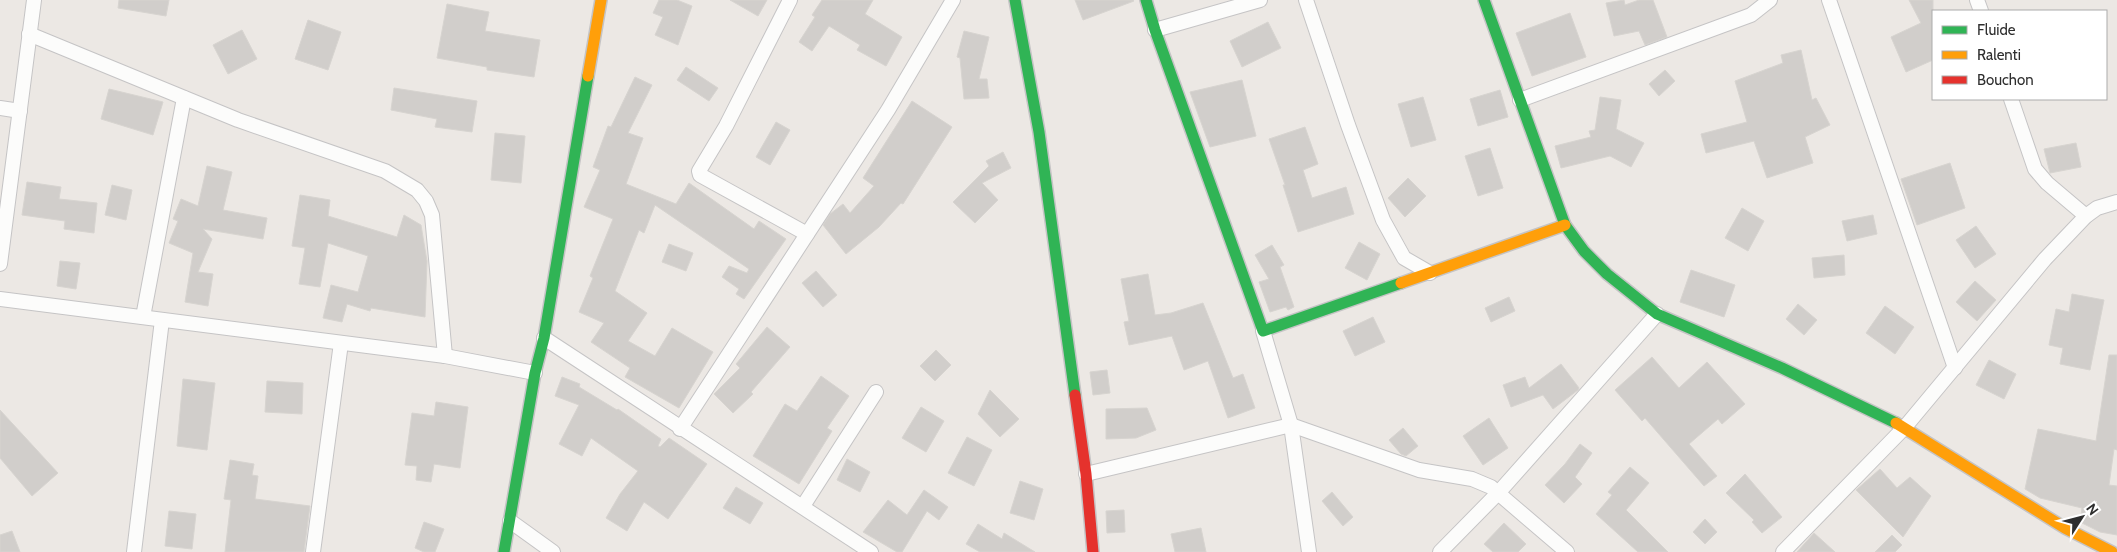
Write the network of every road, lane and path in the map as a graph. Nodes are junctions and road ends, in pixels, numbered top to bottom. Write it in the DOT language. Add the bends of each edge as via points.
graph roads {
  1 [pos="34,0"];
  2 [pos="601,0"];
  3 [pos="790,0"];
  4 [pos="953,0"];
  5 [pos="1014,0"];
  6 [pos="1146,0"];
  7 [pos="1260,0"];
  8 [pos="1306,0"];
  9 [pos="1484,0"];
  10 [pos="1770,0"];
  11 [pos="1829,0"];
  12 [pos="1155,30"];
  13 [pos="30,34"];
  14 [pos="184,98"];
  15 [pos="1520,100"];
  16 [pos="2011,100"];
  17 [pos="0,108"];
  18 [pos="20,111"];
  19 [pos="2117,202"];
  20 [pos="2086,216"];
  21 [pos="1566,225"];
  22 [pos="807,234"];
  23 [pos="0,264"];
  24 [pos="1430,273"];
  25 [pos="0,300"];
  26 [pos="1657,314"];
  27 [pos="143,317"];
  28 [pos="162,320"];
  29 [pos="1263,331"];
  30 [pos="544,338"];
  31 [pos="342,343"];
  32 [pos="445,356"];
  33 [pos="1955,368"];
  34 [pos="535,373"];
  35 [pos="876,392"];
  36 [pos="1290,424"];
  37 [pos="1904,427"];
  38 [pos="680,429"];
  39 [pos="1086,474"];
  40 [pos="1499,492"];
  41 [pos="803,506"];
  42 [pos="510,521"];
  43 [pos="134,552"];
  44 [pos="314,552"];
  45 [pos="504,552"];
  46 [pos="553,552"];
  47 [pos="871,552"];
  48 [pos="1093,552"];
  49 [pos="1309,552"];
  50 [pos="1440,552"];
  51 [pos="1567,552"];
  52 [pos="1783,552"];
  53 [pos="2112,552"];
  1 -- 13 [label="street"];
  2 -- 30 [label="street"];
  3 -- 22 [label="street" via="699,172"];
  4 -- 22 [label="street" via="888,110"];
  5 -- 39 [label="street" via="1039,132"];
  6 -- 12 [label="street"];
  7 -- 12 [label="street"];
  8 -- 24 [label="street" via="1383,220 1404,258"];
  9 -- 15 [label="street"];
  10 -- 15 [label="street" via="1751,15"];
  11 -- 33 [label="street"];
  12 -- 29 [label="street"];
  13 -- 14 [label="street"];
  13 -- 18 [label="street"];
  14 -- 27 [label="street"];
  14 -- 32 [label="street" via="385,172 417,190 432,215"];
  15 -- 21 [label="street"];
  16 -- 20 [label="street" via="2035,168 2047,183"];
  17 -- 18 [label="street"];
  18 -- 23 [label="street"];
  19 -- 20 [label="street" via="2097,208"];
  20 -- 33 [label="street"];
  21 -- 24 [label="street"];
  21 -- 26 [label="street" via="1584,251 1607,274"];
  22 -- 38 [label="street"];
  24 -- 29 [label="street"];
  25 -- 27 [label="street"];
  26 -- 37 [label="street" via="1782,368"];
  26 -- 40 [label="street"];
  27 -- 28 [label="street"];
  28 -- 31 [label="street"];
  28 -- 43 [label="street"];
  29 -- 36 [label="street"];
  30 -- 34 [label="street"];
  30 -- 38 [label="street"];
  31 -- 32 [label="street"];
  31 -- 44 [label="street"];
  32 -- 34 [label="street"];
  33 -- 37 [label="street"];
  34 -- 42 [label="street"];
  35 -- 41 [label="street"];
  36 -- 39 [label="street"];
  36 -- 40 [label="street" via="1420,470 1472,479"];
  36 -- 49 [label="street"];
  37 -- 52 [label="street"];
  37 -- 53 [label="street" via="2065,528"];
  38 -- 41 [label="street"];
  39 -- 48 [label="street"];
  40 -- 50 [label="street"];
  40 -- 51 [label="street"];
  41 -- 47 [label="street"];
  42 -- 45 [label="street"];
  42 -- 46 [label="street"];
}
